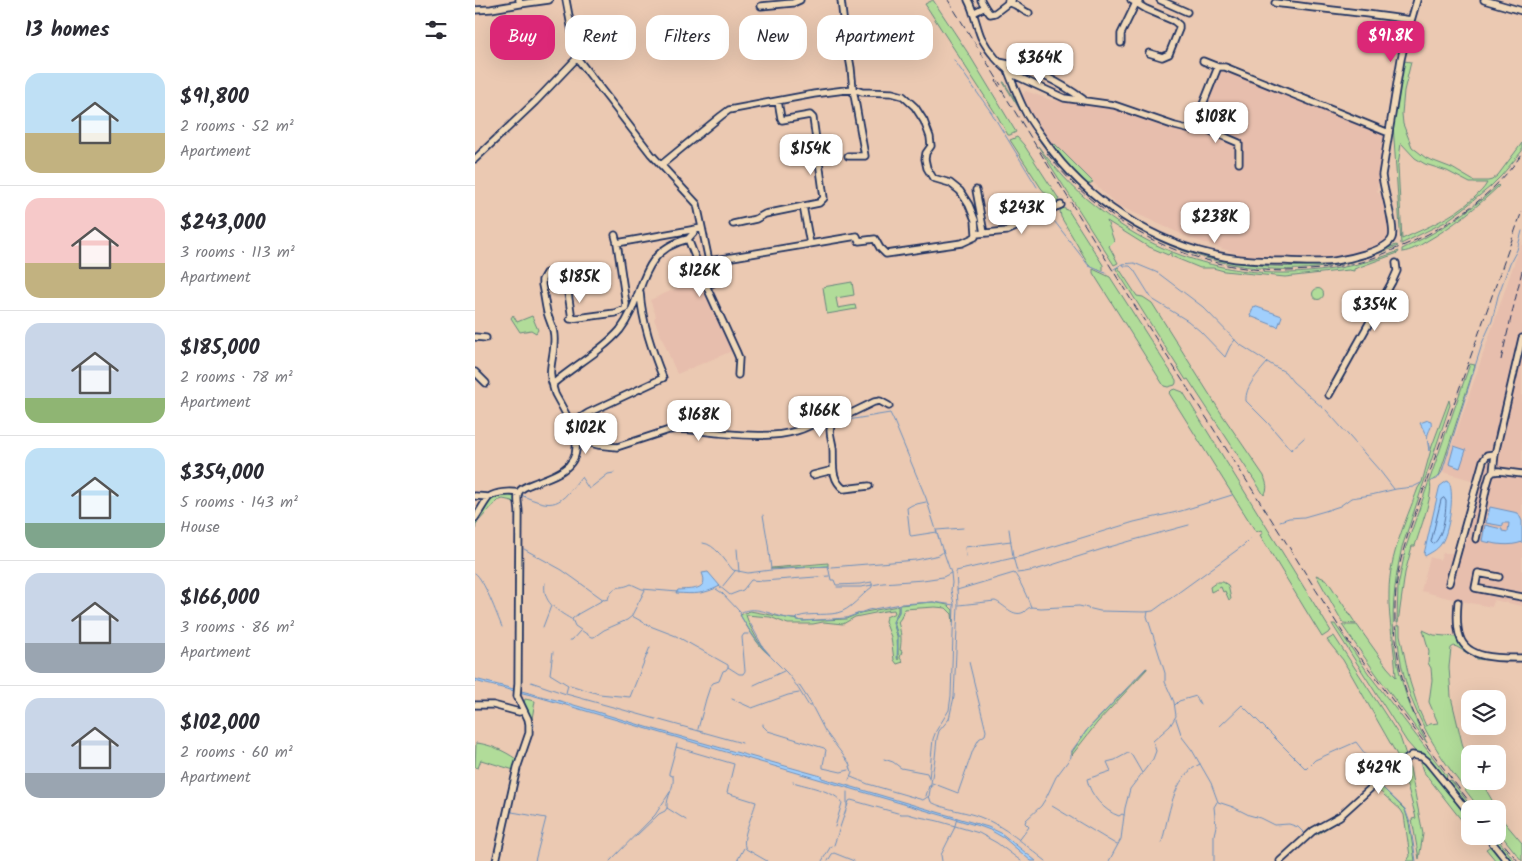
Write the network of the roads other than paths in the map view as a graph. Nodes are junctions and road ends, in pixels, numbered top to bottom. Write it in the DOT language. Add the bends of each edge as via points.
graph roads {
  1 [pos="549,0"];
  2 [pos="566,0"];
  3 [pos="800,0"];
  4 [pos="841,0"];
  5 [pos="968,0"];
  6 [pos="981,0"];
  7 [pos="1160,0"];
  8 [pos="1417,0"];
  9 [pos="1484,0"];
  10 [pos="1010,1"];
  11 [pos="1136,1"];
  12 [pos="519,2"];
  13 [pos="1275,3"];
  14 [pos="761,6"];
  15 [pos="985,7"];
  16 [pos="475,10"];
  17 [pos="1187,12"];
  18 [pos="1522,12"];
  19 [pos="973,13"];
  20 [pos="1029,13"];
  21 [pos="569,15"];
  22 [pos="1411,20"];
  23 [pos="1121,43"];
  24 [pos="1149,53"];
  25 [pos="575,60"];
  26 [pos="579,60"];
  27 [pos="1203,61"];
  28 [pos="999,62"];
  29 [pos="1218,67"];
  30 [pos="1008,71"];
  31 [pos="853,89"];
  32 [pos="778,101"];
  33 [pos="1085,101"];
  34 [pos="1195,124"];
  35 [pos="1389,133"];
  36 [pos="848,156"];
  37 [pos="475,159"];
  38 [pos="1239,163"];
  39 [pos="661,165"];
  40 [pos="976,190"];
  41 [pos="803,206"];
  42 [pos="1061,206"];
  43 [pos="733,224"];
  44 [pos="699,228"];
  45 [pos="984,233"];
  46 [pos="976,234"];
  47 [pos="615,235"];
  48 [pos="688,239"];
  49 [pos="617,243"];
  50 [pos="810,244"];
  51 [pos="709,261"];
  52 [pos="1396,263"];
  53 [pos="546,273"];
  54 [pos="713,283"];
  55 [pos="640,289"];
  56 [pos="568,293"];
  57 [pos="475,337"];
  58 [pos="486,338"];
  59 [pos="1522,338"];
  60 [pos="475,372"];
  61 [pos="738,375"];
  62 [pos="485,383"];
  63 [pos="553,386"];
  64 [pos="1329,395"];
  65 [pos="823,402"];
  66 [pos="889,406"];
  67 [pos="825,420"];
  68 [pos="571,424"];
  69 [pos="832,424"];
  70 [pos="575,439"];
  71 [pos="1495,454"];
  72 [pos="833,470"];
  73 [pos="1493,472"];
  74 [pos="1522,474"];
  75 [pos="813,475"];
  76 [pos="869,486"];
  77 [pos="519,493"];
  78 [pos="475,496"];
  79 [pos="489,497"];
  80 [pos="475,518"];
  81 [pos="1475,539"];
  82 [pos="1499,577"];
  83 [pos="1449,583"];
  84 [pos="1522,598"];
  85 [pos="1458,602"];
  86 [pos="1522,657"];
  87 [pos="475,705"];
  88 [pos="523,711"];
  89 [pos="1461,803"];
  90 [pos="1494,845"];
  91 [pos="496,861"];
  92 [pos="1280,861"];
  93 [pos="1507,861"];
  1 -- 12 [label="street"];
  2 -- 21 [label="street"];
  3 -- 14 [label="street"];
  4 -- 31 [label="street"];
  5 -- 19 [label="street"];
  6 -- 15 [label="street"];
  7 -- 17 [label="street"];
  8 -- 22 [label="street"];
  9 -- 18 [label="street"];
  10 -- 15 [label="street" via="992,14"];
  10 -- 20 [label="street"];
  11 -- 23 [label="street" via="1121,34"];
  11 -- 24 [label="street" via="1146,10 1179,25 1166,57"];
  12 -- 16 [label="street"];
  13 -- 22 [label="street"];
  15 -- 19 [label="street"];
  19 -- 28 [label="street" via="982,38"];
  22 -- 35 [label="street"];
  25 -- 37 [label="street"];
  26 -- 39 [label="street"];
  27 -- 29 [label="street"];
  28 -- 30 [label="street"];
  28 -- 33 [label="street" via="1016,64 1053,79"];
  29 -- 34 [label="street"];
  29 -- 35 [label="street"];
  30 -- 33 [label="street" via="1063,98"];
  30 -- 35 [label="street" via="1025,111 1038,131 1056,156 1091,192 1130,221 1191,248 1224,257 1330,262 1364,255 1387,244 1393,235 1382,175"];
  31 -- 32 [label="street"];
  31 -- 36 [label="street" via="865,156"];
  31 -- 46 [label="street" via="903,96 915,107 930,137 931,146 925,159 927,168 933,178 960,190 975,220"];
  32 -- 39 [label="street" via="729,110"];
  32 -- 41 [label="street" via="782,120 813,118 825,198 819,203"];
  33 -- 34 [label="street" via="1129,110 1188,130"];
  34 -- 38 [label="street" via="1239,143"];
  39 -- 44 [label="street" via="697,204"];
  40 -- 45 [label="street"];
  41 -- 43 [label="street"];
  41 -- 50 [label="street"];
  42 -- 45 [label="street" via="1046,210 1007,231"];
  44 -- 48 [label="street"];
  44 -- 49 [label="street"];
  44 -- 51 [label="street"];
  45 -- 46 [label="street"];
  46 -- 50 [label="street" via="963,243 886,254 875,240 859,242 857,236"];
  47 -- 49 [label="street"];
  48 -- 55 [label="street" via="676,242 655,258"];
  48 -- 61 [label="street" via="739,358"];
  49 -- 56 [label="street" via="625,309 571,319"];
  50 -- 51 [label="street"];
  51 -- 54 [label="street"];
  52 -- 64 [label="street" via="1393,282"];
  53 -- 63 [label="street" via="542,285 554,331"];
  55 -- 63 [label="street" via="620,330"];
  55 -- 68 [label="street" via="647,337 663,378"];
  57 -- 58 [label="street"];
  59 -- 71 [label="street"];
  60 -- 62 [label="street"];
  63 -- 68 [label="street"];
  65 -- 67 [label="street"];
  66 -- 69 [label="street" via="877,402"];
  67 -- 69 [label="street"];
  67 -- 70 [label="street" via="780,434 746,435 678,428 617,446"];
  68 -- 70 [label="street"];
  69 -- 72 [label="street" via="829,430"];
  70 -- 77 [label="street" via="574,457 567,467"];
  71 -- 73 [label="street"];
  71 -- 83 [label="street" via="1487,455 1483,461"];
  72 -- 75 [label="street"];
  72 -- 76 [label="street" via="836,481 844,489"];
  73 -- 74 [label="street"];
  73 -- 81 [label="street"];
  77 -- 79 [label="street" via="513,491"];
  77 -- 88 [label="street" via="517,691"];
  78 -- 79 [label="street"];
  79 -- 80 [label="street"];
  82 -- 84 [label="street" via="1478,573 1475,588"];
  85 -- 86 [label="street" via="1457,622 1463,643 1484,656"];
  87 -- 88 [label="street"];
  88 -- 91 [label="street" via="529,733 517,768"];
  89 -- 92 [label="street" via="1427,761 1412,755"];
  90 -- 93 [label="street"];
}
